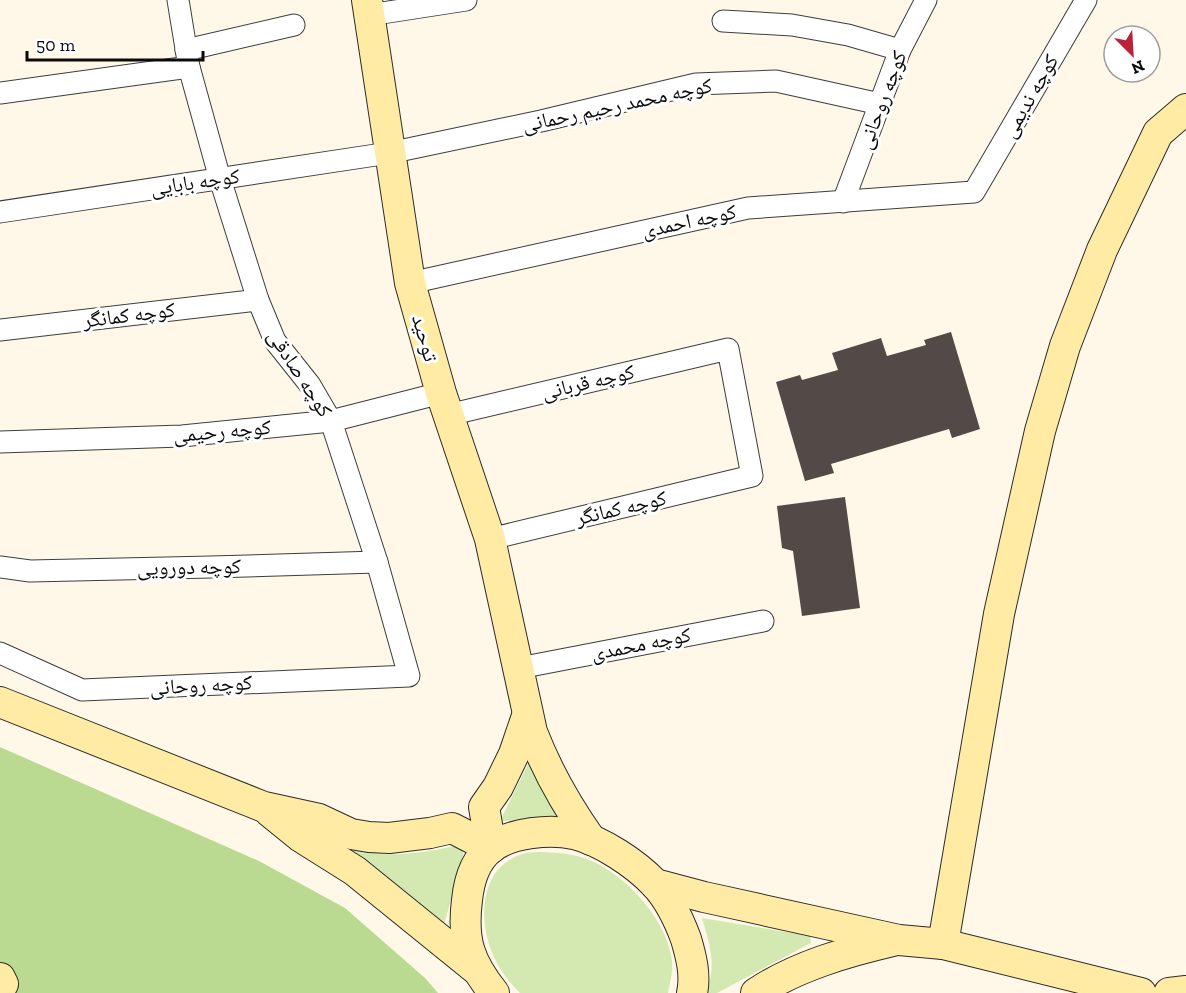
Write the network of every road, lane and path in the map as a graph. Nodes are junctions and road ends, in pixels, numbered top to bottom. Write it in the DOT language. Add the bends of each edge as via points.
graph roads {
  1 [pos="178,0"];
  2 [pos="466,0"];
  3 [pos="926,0"];
  4 [pos="1086,0"];
  5 [pos="368,8"];
  6 [pos="723,21"];
  7 [pos="294,25"];
  8 [pos="900,50"];
  9 [pos="188,58"];
  10 [pos="0,93"];
  11 [pos="880,104"];
  12 [pos="1186,109"];
  13 [pos="389,153"];
  14 [pos="220,179"];
  15 [pos="974,192"];
  16 [pos="843,202"];
  17 [pos="0,212"];
  18 [pos="410,283"];
  19 [pos="258,300"];
  20 [pos="0,330"];
  21 [pos="445,404"];
  22 [pos="331,421"];
  23 [pos="0,442"];
  24 [pos="752,476"];
  25 [pos="490,539"];
  26 [pos="377,562"];
  27 [pos="0,567"];
  28 [pos="763,621"];
  29 [pos="0,653"];
  30 [pos="519,668"];
  31 [pos="409,676"];
  32 [pos="0,702"];
  33 [pos="527,716"];
  34 [pos="264,807"];
  35 [pos="484,807"];
  36 [pos="452,828"];
  37 [pos="591,840"];
  38 [pos="491,848"];
  39 [pos="655,884"];
  40 [pos="898,940"];
  41 [pos="944,944"];
  42 [pos="476,969"];
  43 [pos="1186,991"];
  44 [pos="494,993"];
  45 [pos="692,993"];
  46 [pos="756,993"];
  47 [pos="1141,993"];
  48 [pos="1169,993"];
  1 -- 9 [label="street, کوچه صادقی"];
  2 -- 5 [label="street"];
  3 -- 8 [label="street, کوچه روحانی"];
  4 -- 15 [label="street, کوچه ندیمی"];
  5 -- 13 [label="main road, توحید"];
  6 -- 8 [label="street" via="792,25"];
  7 -- 9 [label="street"];
  8 -- 11 [label="street, کوچه روحانی"];
  9 -- 10 [label="street"];
  9 -- 14 [label="street, کوچه صادقی"];
  11 -- 13 [label="street, کوچه محمد رحیم رحمانی" via="776,81 696,84"];
  11 -- 16 [label="street, کوچه روحانی"];
  12 -- 41 [label="main road" via="1158,132 1102,250 1065,346 1040,432 999,614"];
  13 -- 14 [label="street, کوچه بابایی"];
  13 -- 18 [label="main road, توحید"];
  14 -- 17 [label="street, کوچه بابایی"];
  14 -- 19 [label="street, کوچه صادقی"];
  15 -- 16 [label="street, کوچه احمدی"];
  16 -- 18 [label="street, کوچه احمدی" via="748,208"];
  18 -- 21 [label="main road, توحید"];
  19 -- 20 [label="street, کوچه کمانگر"];
  19 -- 22 [label="street, کوچه صادقی" via="275,341 310,385"];
  21 -- 22 [label="street, کوچه رحیمی"];
  21 -- 24 [label="street, کوچه قربانی" via="728,349"];
  21 -- 25 [label="main road, توحید"];
  22 -- 23 [label="street, کوچه رحیمی" via="182,436"];
  22 -- 26 [label="street, کوچه صادقی"];
  24 -- 25 [label="street, کوچه کمانگر"];
  25 -- 30 [label="main road, توحید"];
  26 -- 27 [label="street, کوچه دورویی" via="30,571"];
  26 -- 31 [label="street, کوچه صادقی"];
  28 -- 30 [label="street, کوچه محمدی"];
  29 -- 31 [label="street, کوچه روحانی" via="82,690"];
  30 -- 33 [label="main road, توحید"];
  32 -- 34 [label="main road"];
  33 -- 35 [label="main road" via="506,771"];
  33 -- 37 [label="main road, توحید" via="555,783"];
  34 -- 36 [label="main road" via="319,819 351,834 369,837 408,837"];
  34 -- 42 [label="main road" via="301,837 355,871"];
  35 -- 36 [label="main road"];
  35 -- 38 [label="main road"];
  36 -- 38 [label="main road"];
  37 -- 38 [label="main road" via="561,832 533,833"];
  37 -- 39 [label="main road" via="619,855"];
  38 -- 42 [label="main road" via="470,881 466,909 466,939"];
  39 -- 40 [label="main road"];
  39 -- 45 [label="main road" via="684,933 693,970"];
  40 -- 41 [label="main road"];
  40 -- 46 [label="main road" via="837,956"];
  41 -- 47 [label="main road"];
  42 -- 44 [label="main road"];
  43 -- 48 [label="main road"];
}
